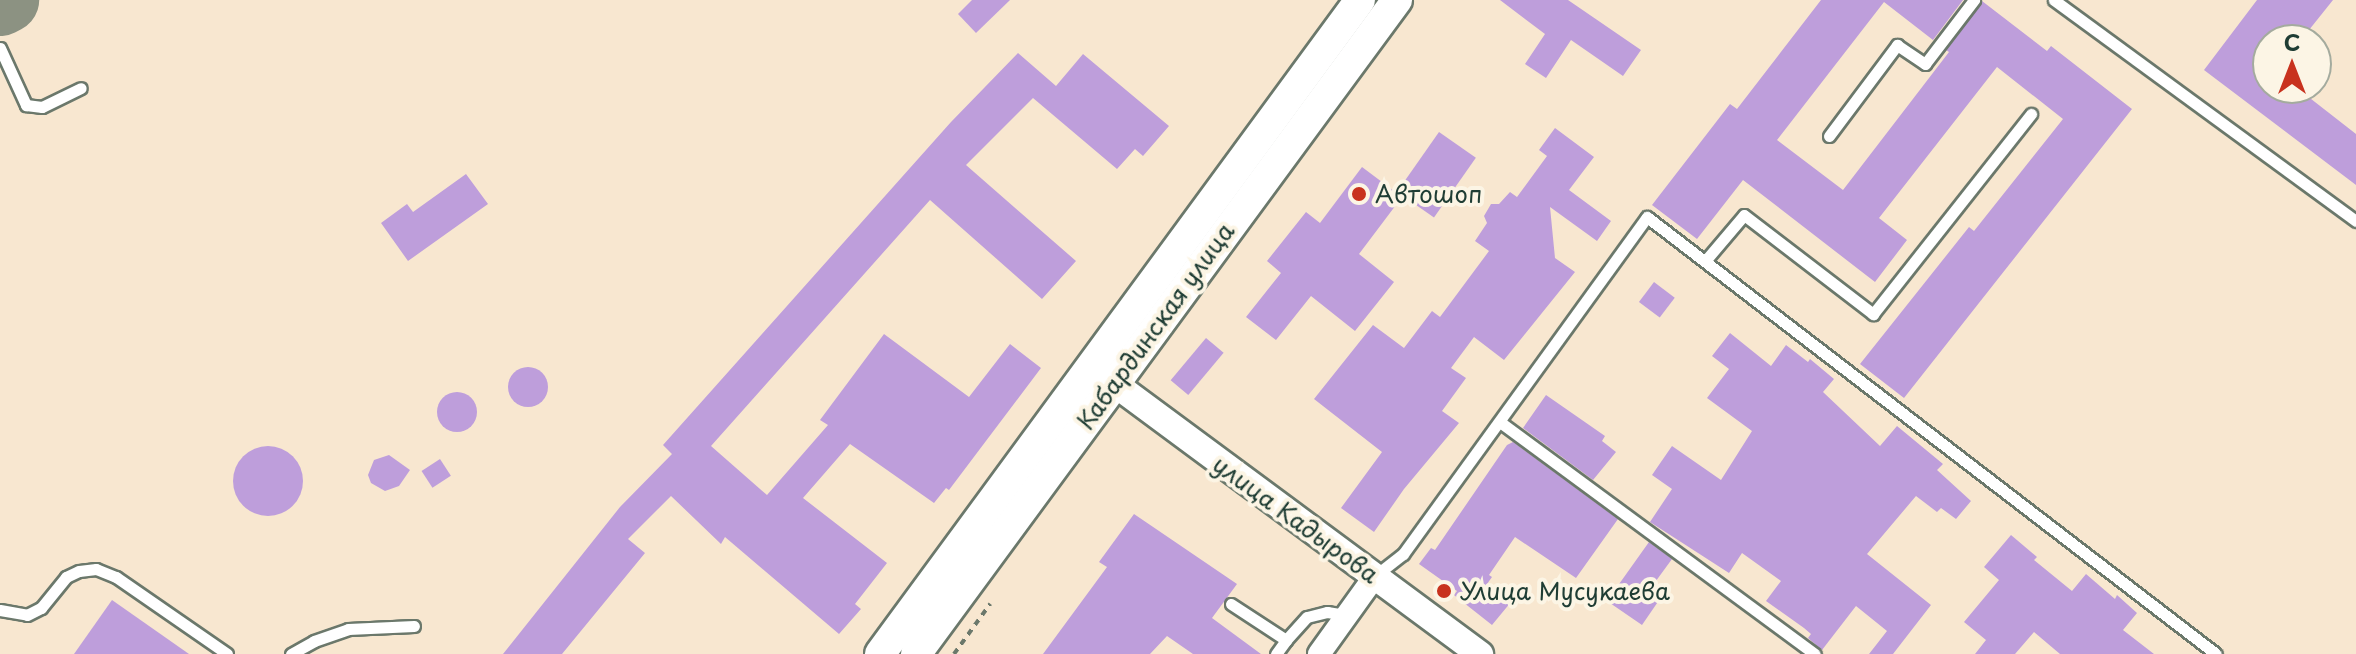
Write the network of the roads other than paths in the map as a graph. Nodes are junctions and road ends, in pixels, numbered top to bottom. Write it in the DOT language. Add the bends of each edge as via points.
graph roads {
  1 [pos="1360,0"];
  2 [pos="1397,0"];
  3 [pos="1974,0"];
  4 [pos="2054,0"];
  5 [pos="0,48"];
  6 [pos="81,88"];
  7 [pos="2031,114"];
  8 [pos="1829,136"];
  9 [pos="2356,221"];
  10 [pos="1705,261"];
  11 [pos="1102,374"];
  12 [pos="1500,422"];
  13 [pos="1375,576"];
  14 [pos="1231,604"];
  15 [pos="0,610"];
  16 [pos="1347,615"];
  17 [pos="414,626"];
  18 [pos="1286,640"];
  19 [pos="227,654"];
  20 [pos="291,654"];
  21 [pos="880,654"];
  22 [pos="916,654"];
  23 [pos="1276,654"];
  24 [pos="1319,654"];
  25 [pos="1480,654"];
  26 [pos="1815,654"];
  27 [pos="2216,654"];
  1 -- 11 [label="main road, Кабардинская улица"];
  2 -- 11 [label="main road, Кабардинская улица"];
  3 -- 8 [label="lane" via="1925,64 1897,45"];
  4 -- 9 [label="lane"];
  5 -- 6 [label="lane" via="26,105 42,107"];
  7 -- 10 [label="lane" via="1873,314 1744,215"];
  10 -- 12 [label="lane" via="1647,217"];
  10 -- 27 [label="lane"];
  11 -- 13 [label="street, улица Кадырова"];
  11 -- 21 [label="main road, Кабардинская улица"];
  11 -- 22 [label="main road, Кабардинская улица"];
  12 -- 13 [label="lane" via="1403,554"];
  12 -- 26 [label="lane"];
  13 -- 16 [label="street"];
  13 -- 25 [label="street, улица Кадырова"];
  14 -- 18 [label="lane"];
  15 -- 19 [label="lane" via="27,615 41,608 66,577 96,569 116,577"];
  16 -- 18 [label="lane" via="1307,617"];
  16 -- 24 [label="street"];
  17 -- 20 [label="lane" via="348,629"];
  18 -- 23 [label="lane"];
}
